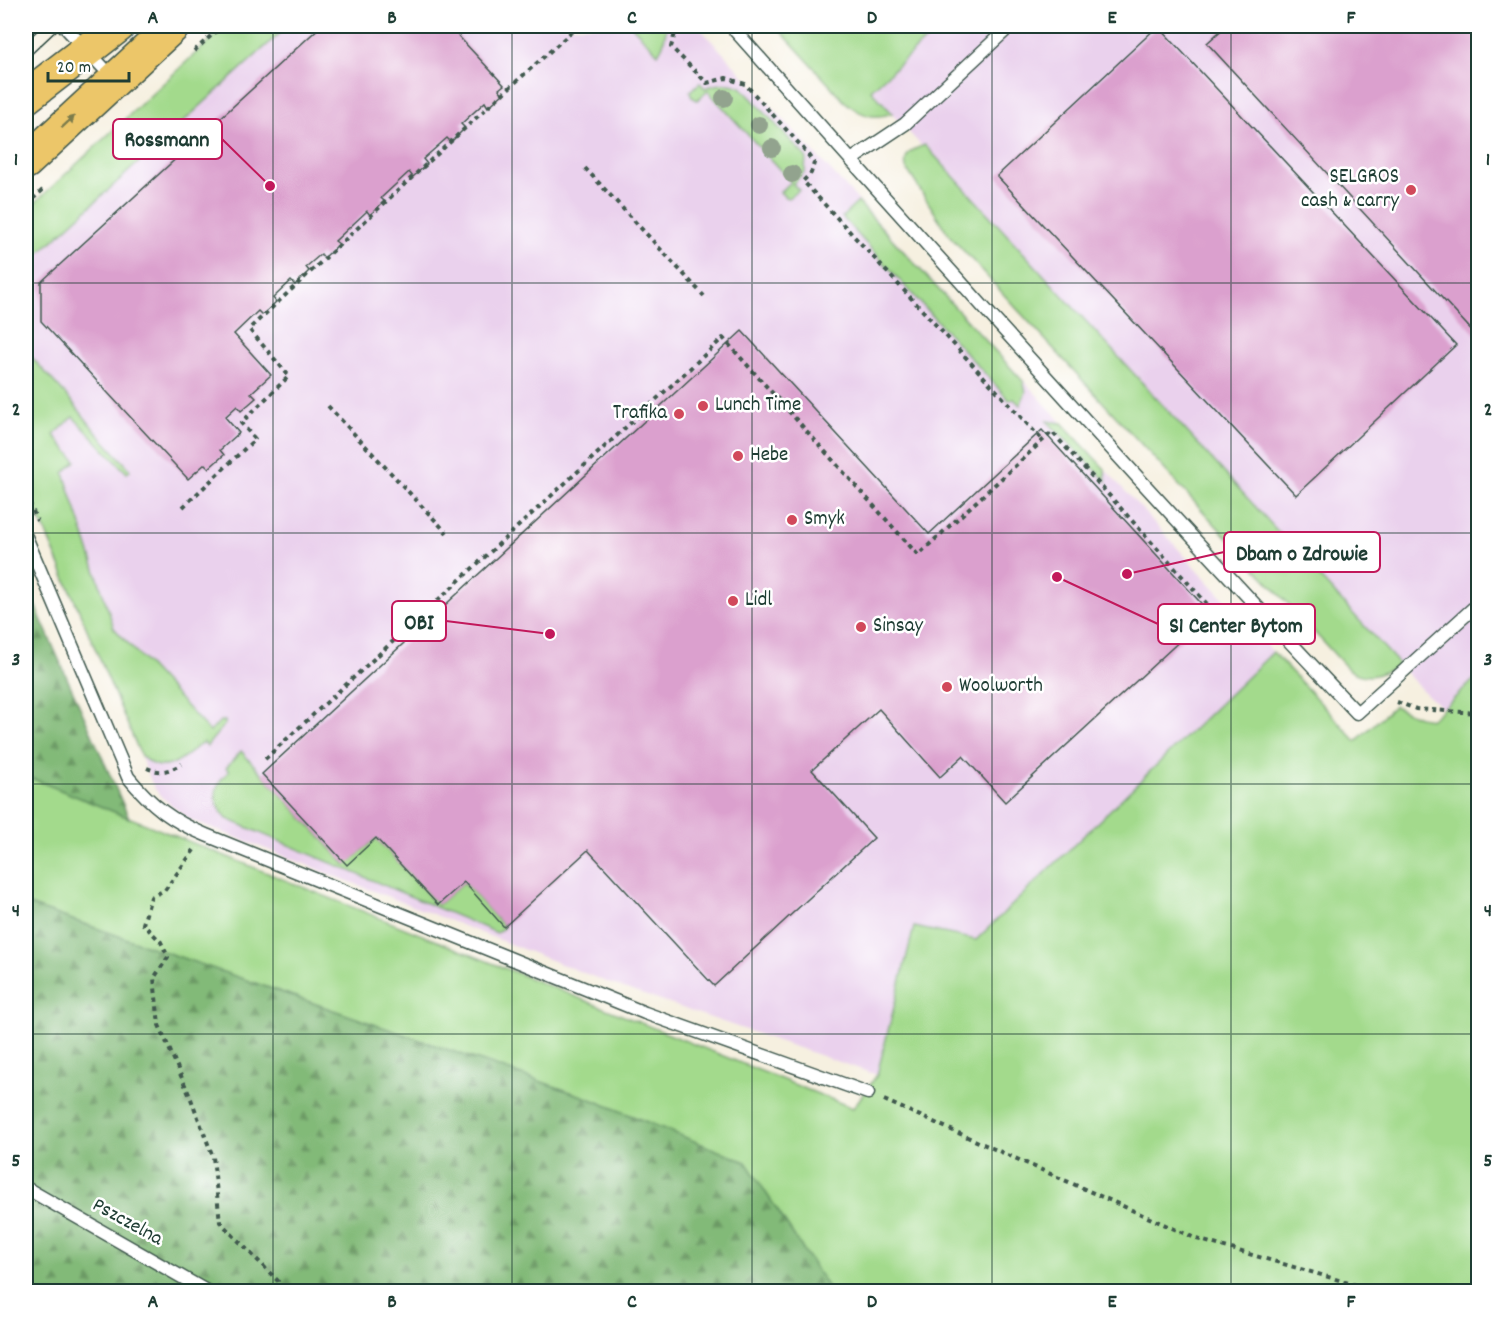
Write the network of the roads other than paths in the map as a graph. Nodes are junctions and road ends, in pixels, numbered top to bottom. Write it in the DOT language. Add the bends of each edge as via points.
graph roads {
  1 [pos="64,26"];
  2 [pos="117,26"];
  3 [pos="172,26"];
  4 [pos="731,26"];
  5 [pos="1010,26"];
  6 [pos="86,49"];
  7 [pos="114,79"];
  8 [pos="26,98"];
  9 [pos="851,160"];
  10 [pos="26,162"];
  11 [pos="26,537"];
  12 [pos="1479,604"];
  13 [pos="868,1093"];
  14 [pos="26,1188"];
  15 [pos="208,1292"];
  1 -- 6 [label="lane"];
  2 -- 6 [label="main road"];
  3 -- 7 [label="main road"];
  4 -- 9 [label="lane"];
  5 -- 9 [label="lane" via="905,124"];
  6 -- 7 [label="lane"];
  6 -- 8 [label="main road"];
  10 -- 7 [label="main road, one-way"];
  9 -- 12 [label="lane" via="1057,390 1357,713"];
  11 -- 13 [label="lane" via="129,777 165,814 206,836 645,1013"];
  14 -- 15 [label="lane, Pszczelna"];
}
